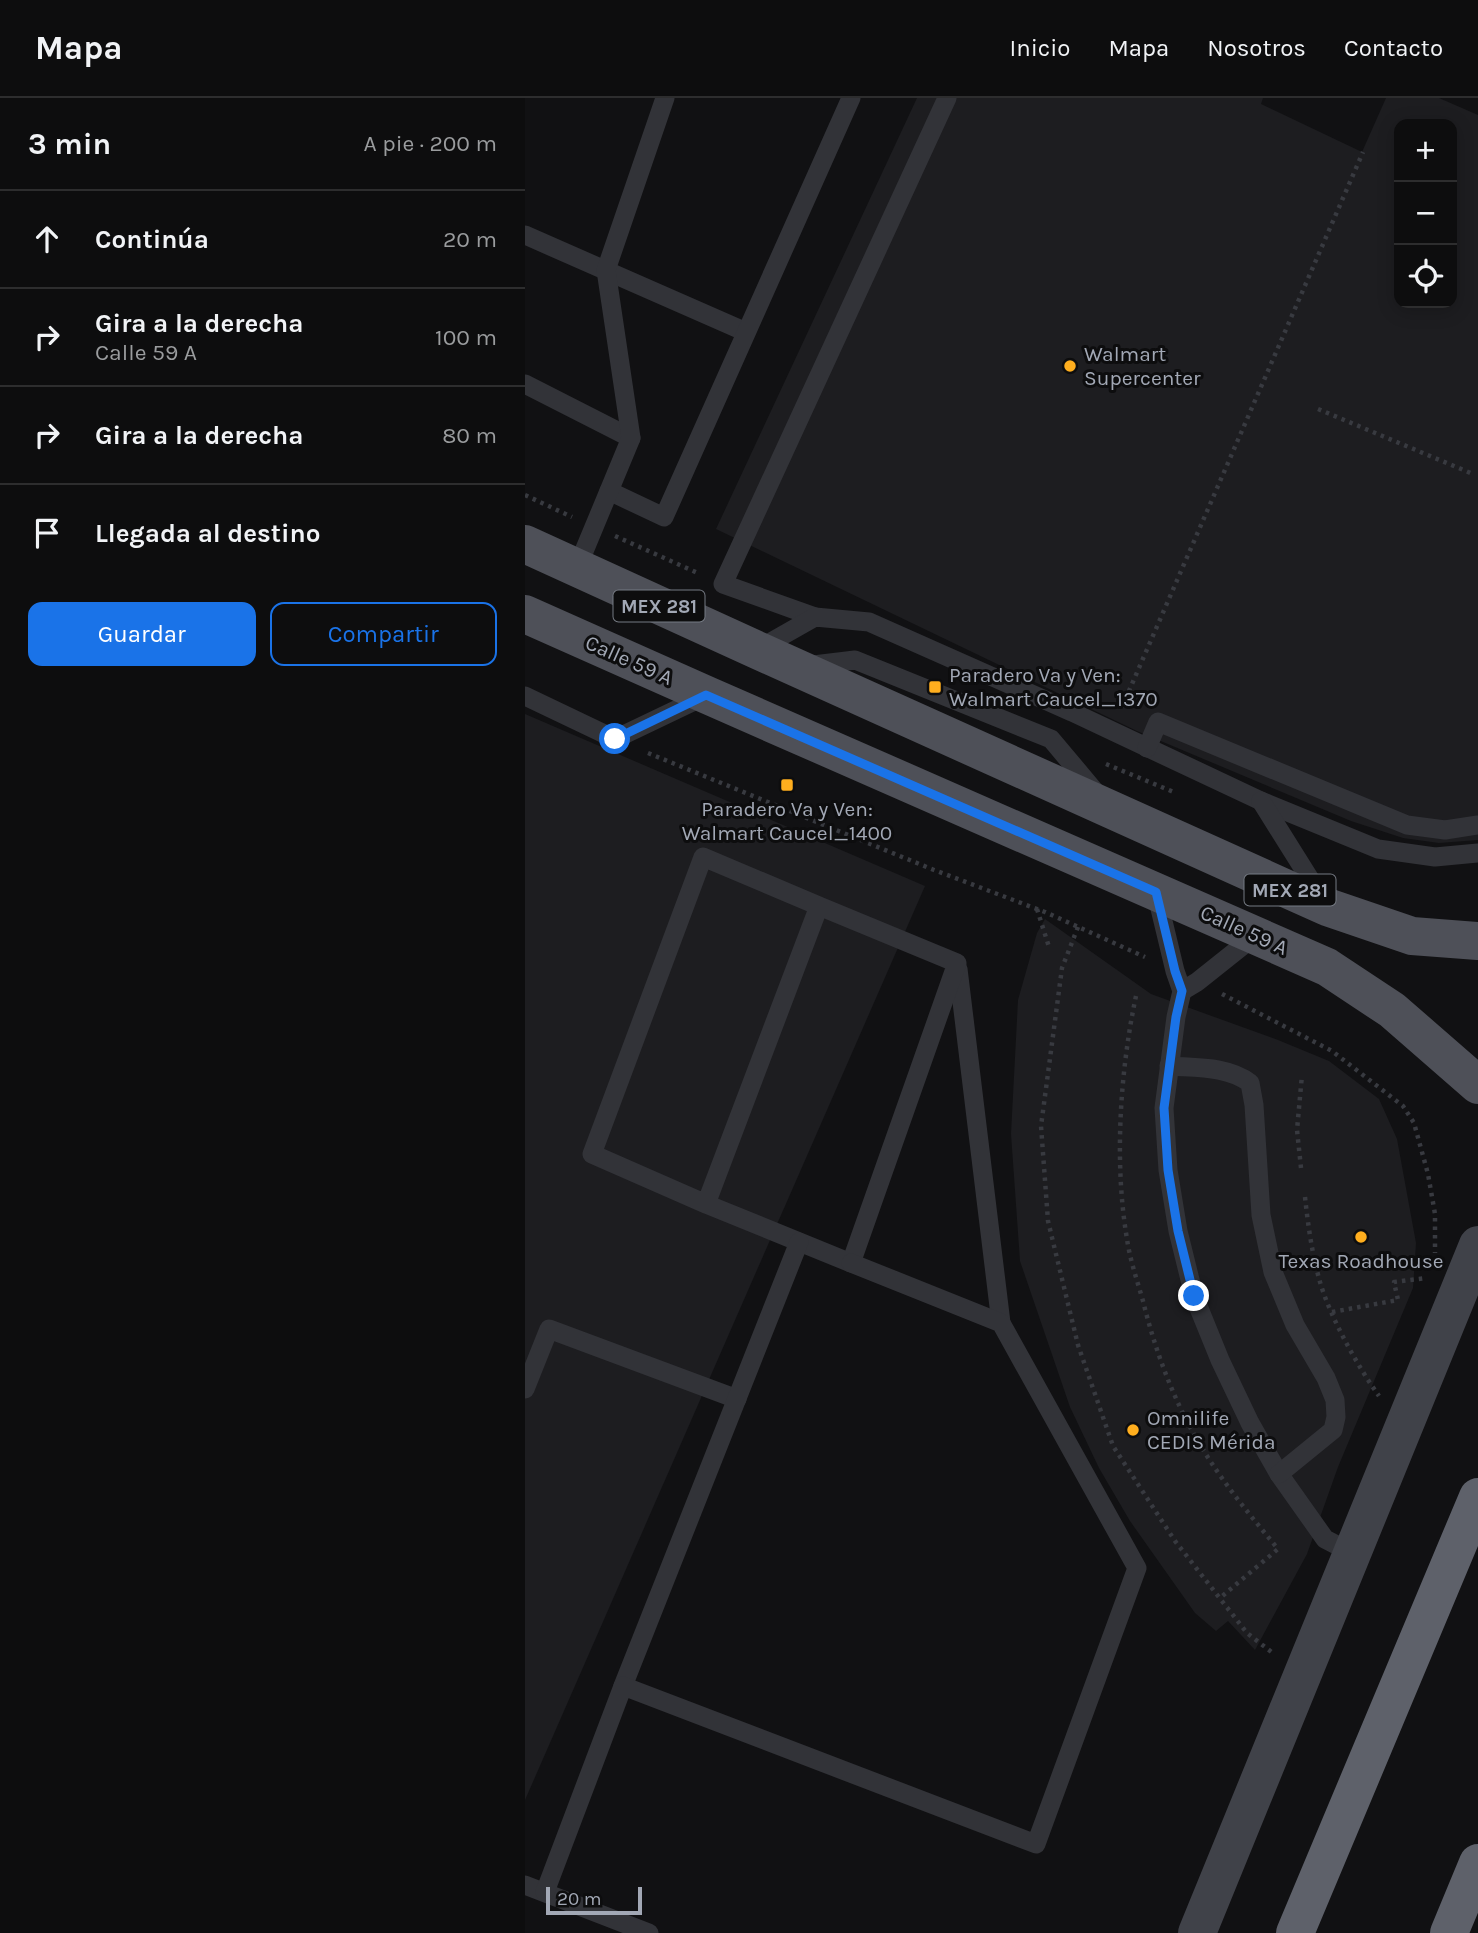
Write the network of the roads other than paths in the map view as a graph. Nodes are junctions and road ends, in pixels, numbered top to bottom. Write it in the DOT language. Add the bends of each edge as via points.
graph roads {
  1 [pos="665,98"];
  2 [pos="852,98"];
  3 [pos="947,98"];
  4 [pos="525,235"];
  5 [pos="606,270"];
  6 [pos="747,332"];
  7 [pos="525,384"];
  8 [pos="631,438"];
  9 [pos="609,491"];
  10 [pos="525,544"];
  11 [pos="577,568"];
  12 [pos="525,614"];
  13 [pos="815,617"];
  14 [pos="757,650"];
  15 [pos="706,695"];
  16 [pos="525,696"];
  17 [pos="1147,748"];
  18 [pos="1261,801"];
  19 [pos="1478,825"];
  20 [pos="1478,853"];
  21 [pos="1156,892"];
  22 [pos="819,906"];
  23 [pos="1327,907"];
  24 [pos="1256,935"];
  25 [pos="1478,941"];
  26 [pos="957,963"];
  27 [pos="1182,991"];
  28 [pos="1169,1066"];
  29 [pos="1478,1084"];
  30 [pos="706,1204"];
  31 [pos="799,1242"];
  32 [pos="851,1263"];
  33 [pos="1464,1263"];
  34 [pos="1001,1323"];
  35 [pos="525,1390"];
  36 [pos="737,1399"];
  37 [pos="1279,1474"];
  38 [pos="1478,1497"];
  39 [pos="1352,1553"];
  40 [pos="623,1686"];
  41 [pos="1478,1863"];
  42 [pos="525,1885"];
  43 [pos="545,1892"];
  44 [pos="649,1933"];
  45 [pos="1197,1933"];
  46 [pos="1295,1933"];
  47 [pos="1449,1933"];
  1 -- 5 [label="lane"];
  2 -- 6 [label="lane"];
  3 -- 13 [label="lane" via="723,584"];
  4 -- 5 [label="lane"];
  5 -- 6 [label="lane"];
  5 -- 8 [label="lane"];
  6 -- 9 [label="lane" via="664,517"];
  7 -- 8 [label="lane"];
  8 -- 9 [label="lane"];
  9 -- 11 [label="lane"];
  10 -- 11 [label="main road, MEX 281"];
  11 -- 14 [label="main road, MEX 281"];
  12 -- 15 [label="main road, Calle 59 A / MEX 281"];
  13 -- 14 [label="lane"];
  13 -- 17 [label="lane" via="869,622"];
  14 -- 23 [label="main road, MEX 281"];
  15 -- 16 [label="lane" via="615,739"];
  15 -- 21 [label="main road, Calle 59 A / MEX 281"];
  17 -- 18 [label="lane"];
  17 -- 19 [label="lane" via="1158,722 1408,824 1444,830"];
  18 -- 20 [label="lane" via="1378,849 1435,857"];
  18 -- 23 [label="lane"];
  21 -- 24 [label="main road, Calle 59 A / MEX 281"];
  21 -- 27 [label="lane"];
  22 -- 26 [label="lane"];
  22 -- 30 [label="lane"];
  22 -- 30 [label="lane" via="703,857 592,1154"];
  23 -- 25 [label="main road, MEX 281" via="1412,936"];
  24 -- 27 [label="lane"];
  24 -- 29 [label="main road, Calle 59 A / MEX 281" via="1327,967 1392,1010"];
  26 -- 32 [label="lane"];
  26 -- 34 [label="lane"];
  27 -- 28 [label="lane"];
  28 -- 37 [label="lane" via="1164,1108 1168,1170 1194,1296 1220,1360"];
  28 -- 37 [label="lane" via="1219,1070 1240,1075 1250,1083 1261,1215 1273,1272 1335,1400 1333,1430"];
  30 -- 31 [label="lane"];
  31 -- 32 [label="lane"];
  31 -- 36 [label="lane"];
  32 -- 34 [label="lane"];
  33 -- 39 [label="main road"];
  34 -- 40 [label="lane" via="1137,1568 1036,1844"];
  35 -- 36 [label="lane" via="549,1329"];
  36 -- 40 [label="lane"];
  37 -- 39 [label="lane" via="1325,1539"];
  38 -- 46 [label="highway"];
  39 -- 45 [label="main road"];
  40 -- 43 [label="lane"];
  41 -- 47 [label="highway"];
  42 -- 43 [label="lane"];
  43 -- 44 [label="lane"];
}
